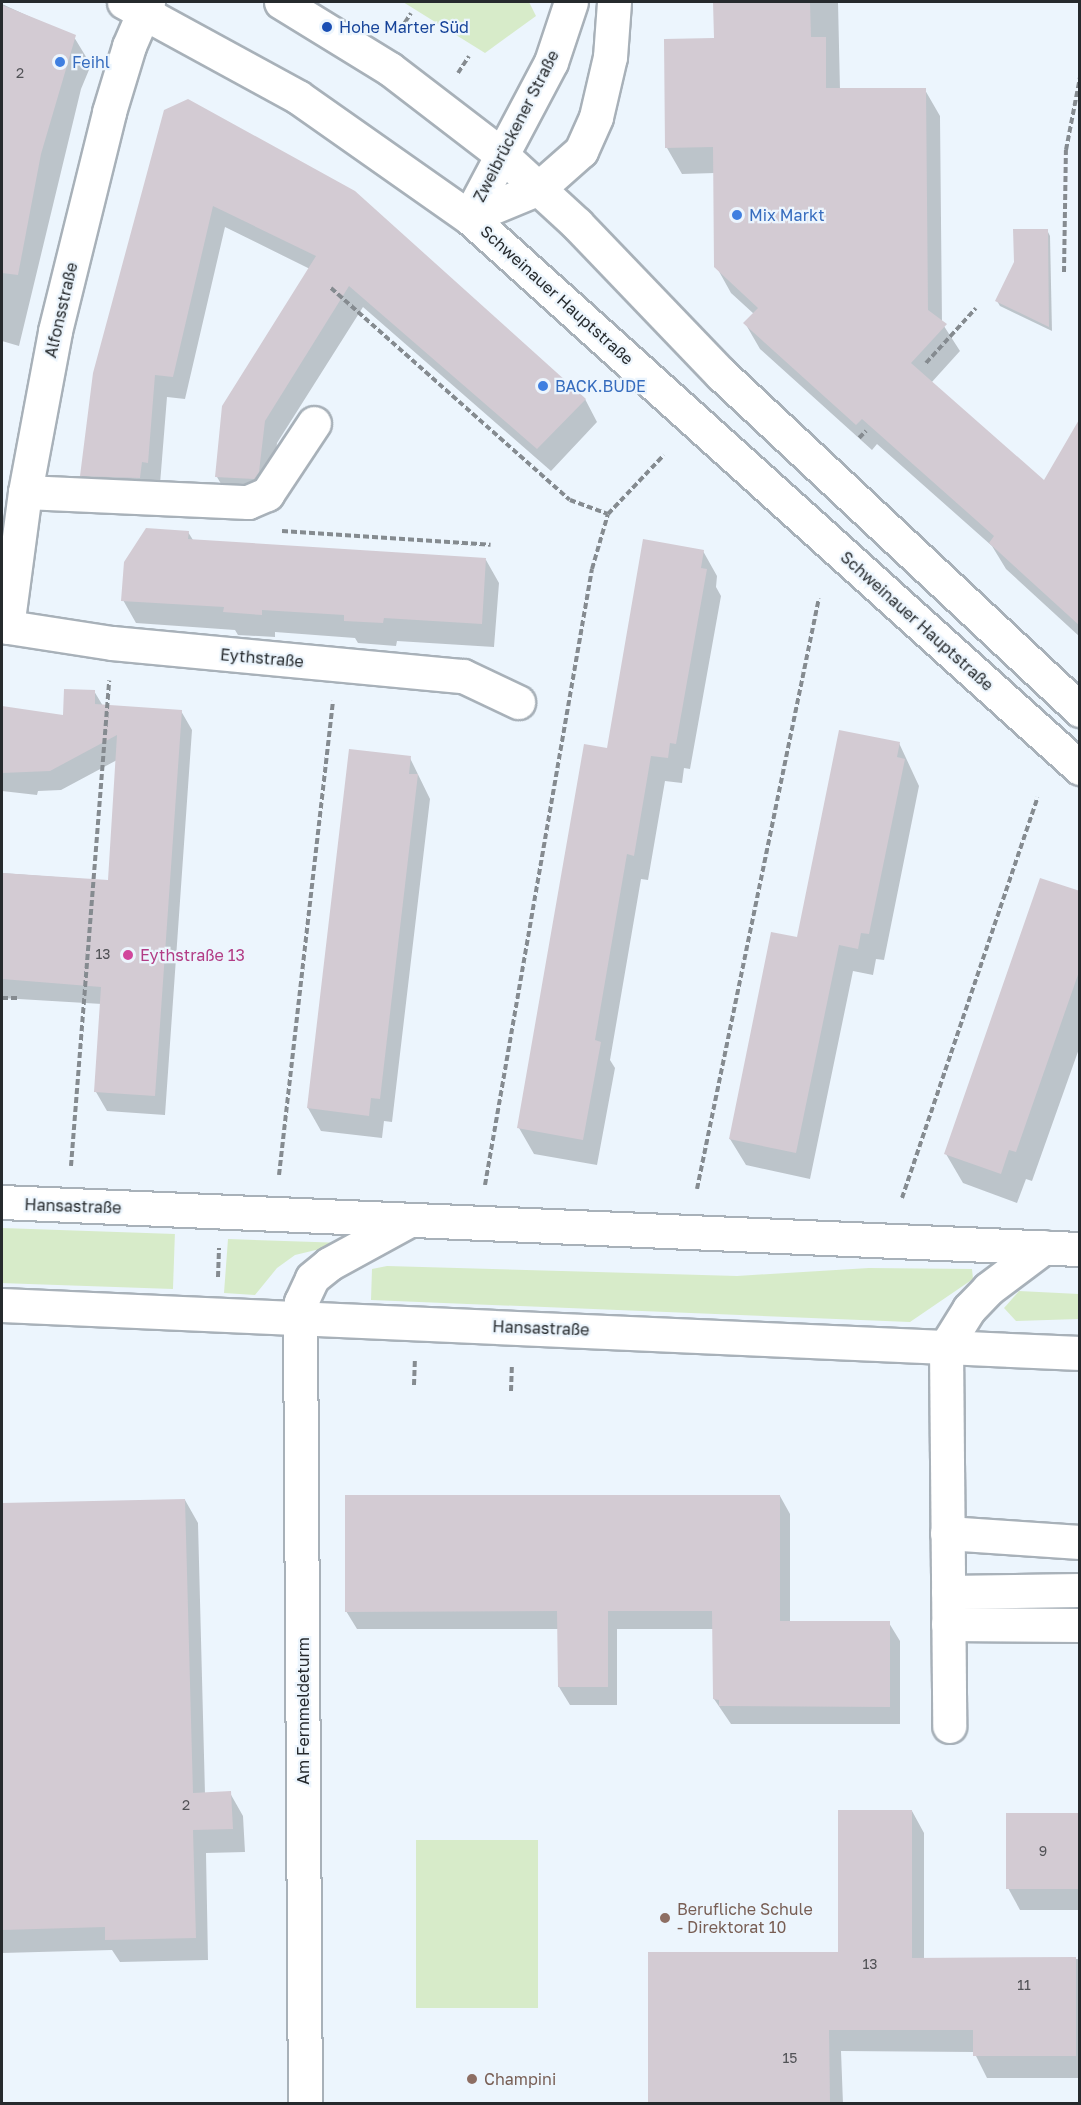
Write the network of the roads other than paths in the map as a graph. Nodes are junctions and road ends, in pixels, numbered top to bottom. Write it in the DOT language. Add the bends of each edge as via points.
graph roads {
  1 [pos="281,2"];
  2 [pos="570,2"];
  3 [pos="614,2"];
  4 [pos="139,5"];
  5 [pos="502,155"];
  6 [pos="539,188"];
  7 [pos="469,217"];
  8 [pos="314,423"];
  9 [pos="25,492"];
  10 [pos="4,627"];
  11 [pos="518,702"];
  12 [pos="1080,710"];
  13 [pos="1080,768"];
  14 [pos="2,1202"];
  15 [pos="406,1222"];
  16 [pos="1044,1247"];
  17 [pos="1080,1249"];
  18 [pos="2,1305"];
  19 [pos="300,1319"];
  20 [pos="946,1346"];
  21 [pos="1080,1353"];
  22 [pos="947,1533"];
  23 [pos="1080,1542"];
  24 [pos="1080,1590"];
  25 [pos="948,1592"];
  26 [pos="948,1624"];
  27 [pos="1080,1625"];
  28 [pos="949,1726"];
  29 [pos="305,2103"];
  1 -- 5 [label="main road" via="390,69"];
  2 -- 5 [label="main road, Zweibrückener Straße" via="551,62"];
  3 -- 6 [label="main road, Zweibrückener Straße" via="610,57 596,117 581,150"];
  4 -- 7 [label="main road, Schweinauer Hauptstraße" via="298,97"];
  4 -- 9 [label="main road, Alfonsstraße" via="55,331"];
  5 -- 6 [label="main road"];
  5 -- 7 [label="main road, Zweibrückener Straße"];
  6 -- 7 [label="main road, Zweibrückener Straße"];
  6 -- 12 [label="main road" via="729,382"];
  7 -- 13 [label="main road, Schweinauer Hauptstraße"];
  8 -- 9 [label="main road" via="267,494 249,502"];
  9 -- 10 [label="main road, Alfonsstraße"];
  10 -- 11 [label="main road, Eythstraße" via="112,644 463,676"];
  14 -- 15 [label="main road, Hansastraße"];
  15 -- 16 [label="main road, Hansastraße"];
  15 -- 19 [label="main road, Am Fernmeldeturm" via="329,1263 312,1278 301,1302"];
  16 -- 17 [label="main road, Hansastraße"];
  16 -- 20 [label="main road" via="988,1289 969,1309"];
  18 -- 19 [label="main road, Hansastraße"];
  19 -- 20 [label="main road, Hansastraße"];
  19 -- 29 [label="main road, Am Fernmeldeturm"];
  20 -- 21 [label="main road, Hansastraße"];
  20 -- 22 [label="main road"];
  22 -- 23 [label="main road"];
  22 -- 25 [label="main road"];
  24 -- 25 [label="main road"];
  25 -- 26 [label="main road"];
  26 -- 27 [label="main road"];
  26 -- 28 [label="main road"];
}
